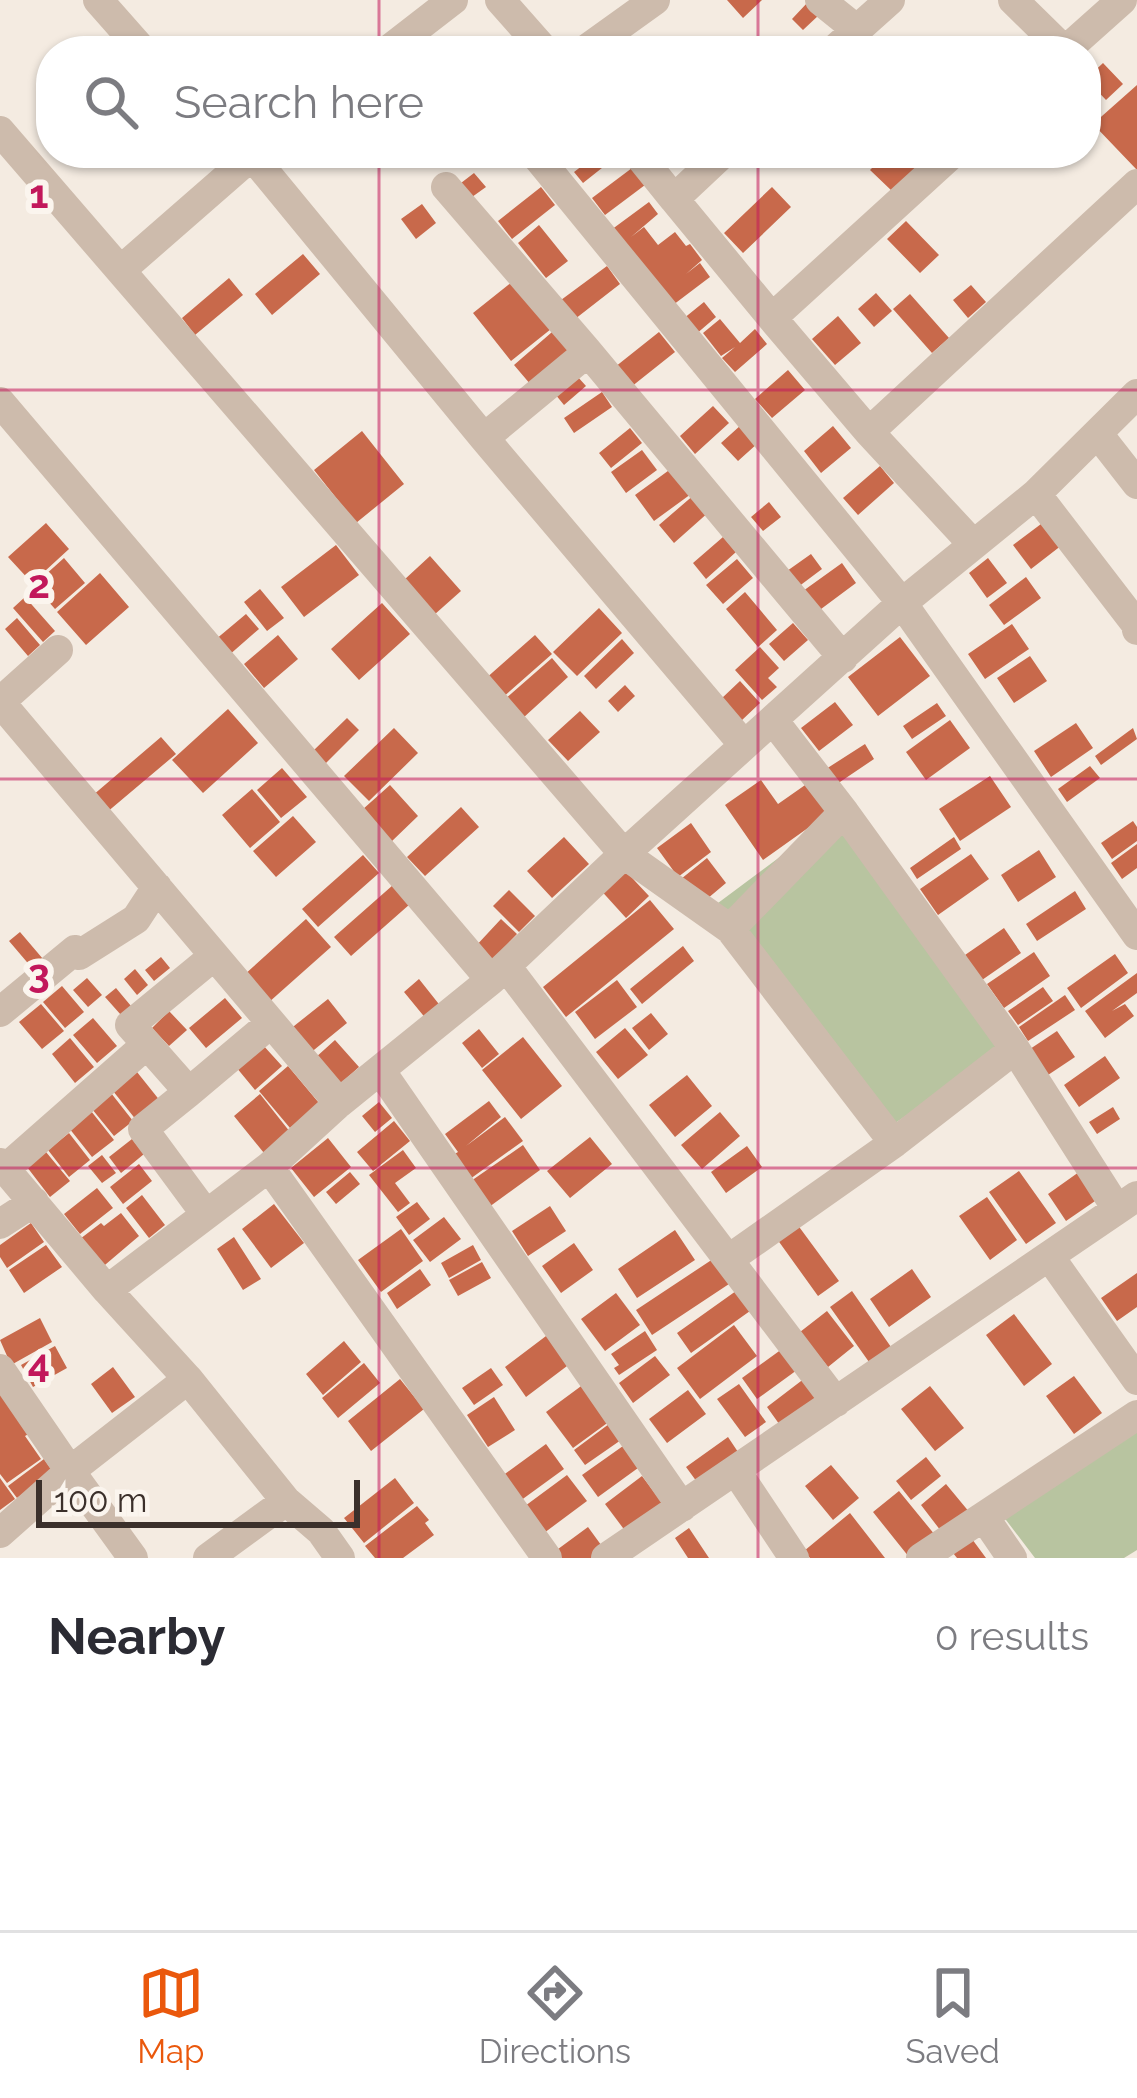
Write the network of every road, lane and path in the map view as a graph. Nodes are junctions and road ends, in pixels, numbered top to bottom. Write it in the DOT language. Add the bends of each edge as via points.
graph roads {
  1 [pos="98,0"];
  2 [pos="453,0"];
  3 [pos="500,0"];
  4 [pos="655,0"];
  5 [pos="820,0"];
  6 [pos="890,0"];
  7 [pos="1013,0"];
  8 [pos="1122,0"];
  9 [pos="856,29"];
  10 [pos="130,36"];
  11 [pos="406,36"];
  12 [pos="532,36"];
  13 [pos="605,36"];
  14 [pos="849,36"];
  15 [pos="1050,36"];
  16 [pos="1081,36"];
  17 [pos="0,131"];
  18 [pos="233,168"];
  19 [pos="256,168"];
  20 [pos="546,168"];
  21 [pos="649,168"];
  22 [pos="707,168"];
  23 [pos="937,168"];
  24 [pos="1137,184"];
  25 [pos="446,187"];
  26 [pos="674,199"];
  27 [pos="121,270"];
  28 [pos="772,318"];
  29 [pos="588,352"];
  30 [pos="1137,394"];
  31 [pos="0,402"];
  32 [pos="869,432"];
  33 [pos="1098,434"];
  34 [pos="484,438"];
  35 [pos="1137,484"];
  36 [pos="1036,494"];
  37 [pos="972,544"];
  38 [pos="902,603"];
  39 [pos="1137,630"];
  40 [pos="58,650"];
  41 [pos="843,658"];
  42 [pos="0,702"];
  43 [pos="772,720"];
  44 [pos="744,745"];
  45 [pos="844,812"];
  46 [pos="624,854"];
  47 [pos="157,887"];
  48 [pos="730,929"];
  49 [pos="1137,935"];
  50 [pos="214,956"];
  51 [pos="498,973"];
  52 [pos="0,1012"];
  53 [pos="271,1023"];
  54 [pos="146,1045"];
  55 [pos="1015,1049"];
  56 [pos="380,1070"];
  57 [pos="189,1092"];
  58 [pos="339,1103"];
  59 [pos="894,1143"];
  60 [pos="3,1166"];
  61 [pos="269,1167"];
  62 [pos="34,1202"];
  63 [pos="1127,1203"];
  64 [pos="205,1213"];
  65 [pos="0,1224"];
  66 [pos="1049,1256"];
  67 [pos="729,1259"];
  68 [pos="106,1289"];
  69 [pos="0,1369"];
  70 [pos="188,1379"];
  71 [pos="1137,1380"];
  72 [pos="836,1402"];
  73 [pos="1137,1415"];
  74 [pos="70,1471"];
  75 [pos="736,1471"];
  76 [pos="286,1501"];
  77 [pos="682,1507"];
  78 [pos="984,1516"];
  79 [pos="0,1533"];
  80 [pos="133,1558"];
  81 [pos="208,1558"];
  82 [pos="340,1558"];
  83 [pos="547,1558"];
  84 [pos="606,1558"];
  85 [pos="794,1558"];
  86 [pos="921,1558"];
  87 [pos="1012,1558"];
  1 -- 10 [label="street"];
  2 -- 11 [label="street"];
  3 -- 12 [label="street"];
  4 -- 13 [label="street"];
  5 -- 9 [label="street"];
  6 -- 9 [label="street"];
  7 -- 15 [label="street"];
  8 -- 16 [label="street"];
  9 -- 14 [label="street"];
  17 -- 27 [label="street"];
  18 -- 27 [label="street"];
  19 -- 34 [label="street"];
  20 -- 38 [label="street"];
  21 -- 26 [label="street"];
  22 -- 26 [label="street"];
  23 -- 28 [label="street"];
  24 -- 32 [label="street"];
  25 -- 29 [label="street"];
  26 -- 28 [label="street"];
  27 -- 46 [label="street"];
  28 -- 32 [label="street"];
  29 -- 34 [label="street"];
  29 -- 41 [label="street"];
  30 -- 33 [label="street"];
  31 -- 51 [label="street"];
  32 -- 37 [label="street"];
  33 -- 35 [label="street"];
  33 -- 36 [label="street"];
  34 -- 44 [label="street"];
  36 -- 37 [label="street"];
  36 -- 39 [label="street"];
  37 -- 38 [label="street"];
  38 -- 41 [label="street"];
  38 -- 49 [label="street"];
  40 -- 42 [label="street"];
  41 -- 43 [label="street"];
  42 -- 47 [label="street"];
  43 -- 44 [label="street"];
  43 -- 45 [label="street"];
  44 -- 46 [label="street"];
  45 -- 48 [label="street"];
  45 -- 55 [label="street"];
  46 -- 48 [label="street"];
  46 -- 51 [label="street"];
  47 -- 50 [label="street"];
  47 -- 52 [label="street" via="136,920 77,952"];
  48 -- 59 [label="street"];
  50 -- 53 [label="street"];
  50 -- 54 [label="street" via="130,1025"];
  51 -- 56 [label="street"];
  51 -- 67 [label="street"];
  53 -- 57 [label="street"];
  53 -- 58 [label="street"];
  54 -- 57 [label="street"];
  54 -- 60 [label="street"];
  55 -- 59 [label="street"];
  55 -- 63 [label="street"];
  56 -- 58 [label="street"];
  56 -- 77 [label="street"];
  57 -- 64 [label="street" via="143,1129"];
  58 -- 61 [label="street"];
  59 -- 67 [label="street"];
  60 -- 62 [label="street"];
  61 -- 64 [label="street"];
  61 -- 83 [label="street"];
  62 -- 65 [label="street"];
  62 -- 68 [label="street"];
  63 -- 66 [label="street"];
  64 -- 68 [label="street"];
  66 -- 71 [label="street"];
  66 -- 72 [label="street"];
  67 -- 72 [label="street"];
  68 -- 70 [label="street"];
  69 -- 74 [label="street"];
  70 -- 74 [label="street"];
  70 -- 76 [label="street"];
  72 -- 75 [label="street"];
  73 -- 78 [label="street"];
  74 -- 79 [label="street"];
  74 -- 80 [label="street"];
  75 -- 77 [label="street"];
  75 -- 85 [label="street"];
  76 -- 81 [label="street"];
  76 -- 82 [label="street"];
  77 -- 84 [label="street"];
  78 -- 86 [label="street"];
  78 -- 87 [label="street"];
}
